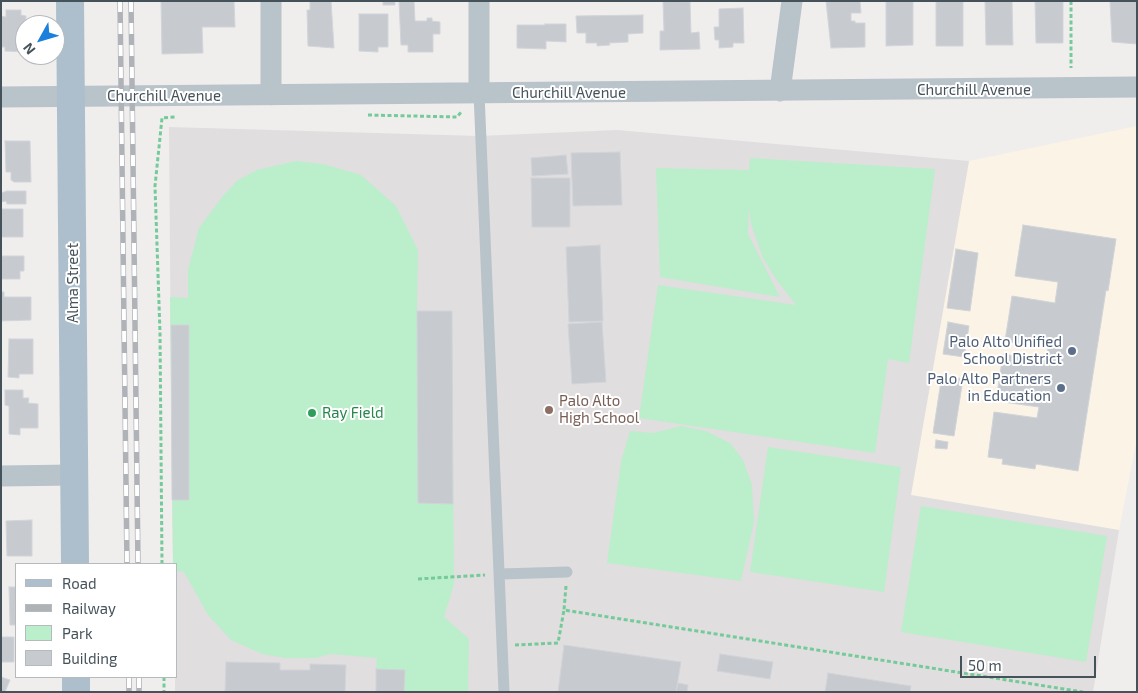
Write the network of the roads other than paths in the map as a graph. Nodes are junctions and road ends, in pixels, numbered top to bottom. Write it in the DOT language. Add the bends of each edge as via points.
graph roads {
  1 [pos="70,1"];
  2 [pos="271,1"];
  3 [pos="479,1"];
  4 [pos="792,1"];
  5 [pos="1137,87"];
  6 [pos="780,91"];
  7 [pos="479,93"];
  8 [pos="271,95"];
  9 [pos="72,96"];
  10 [pos="1,97"];
  11 [pos="1,476"];
  12 [pos="74,476"];
  13 [pos="75,563"];
  14 [pos="567,572"];
  15 [pos="501,574"];
  16 [pos="76,678"];
  17 [pos="76,692"];
  18 [pos="504,692"];
  1 -- 9 [label="main road, Alma Street"];
  2 -- 8 [label="street"];
  3 -- 7 [label="street"];
  4 -- 6 [label="street"];
  5 -- 6 [label="street, Churchill Avenue"];
  6 -- 7 [label="street, Churchill Avenue"];
  7 -- 8 [label="street, Churchill Avenue"];
  7 -- 15 [label="lane"];
  8 -- 9 [label="street, Churchill Avenue"];
  9 -- 10 [label="street, Churchill Avenue"];
  9 -- 12 [label="main road, Alma Street"];
  11 -- 12 [label="street"];
  12 -- 13 [label="main road, Alma Street"];
  14 -- 15 [label="lane"];
  15 -- 18 [label="lane"];
  16 -- 17 [label="main road"];
}
